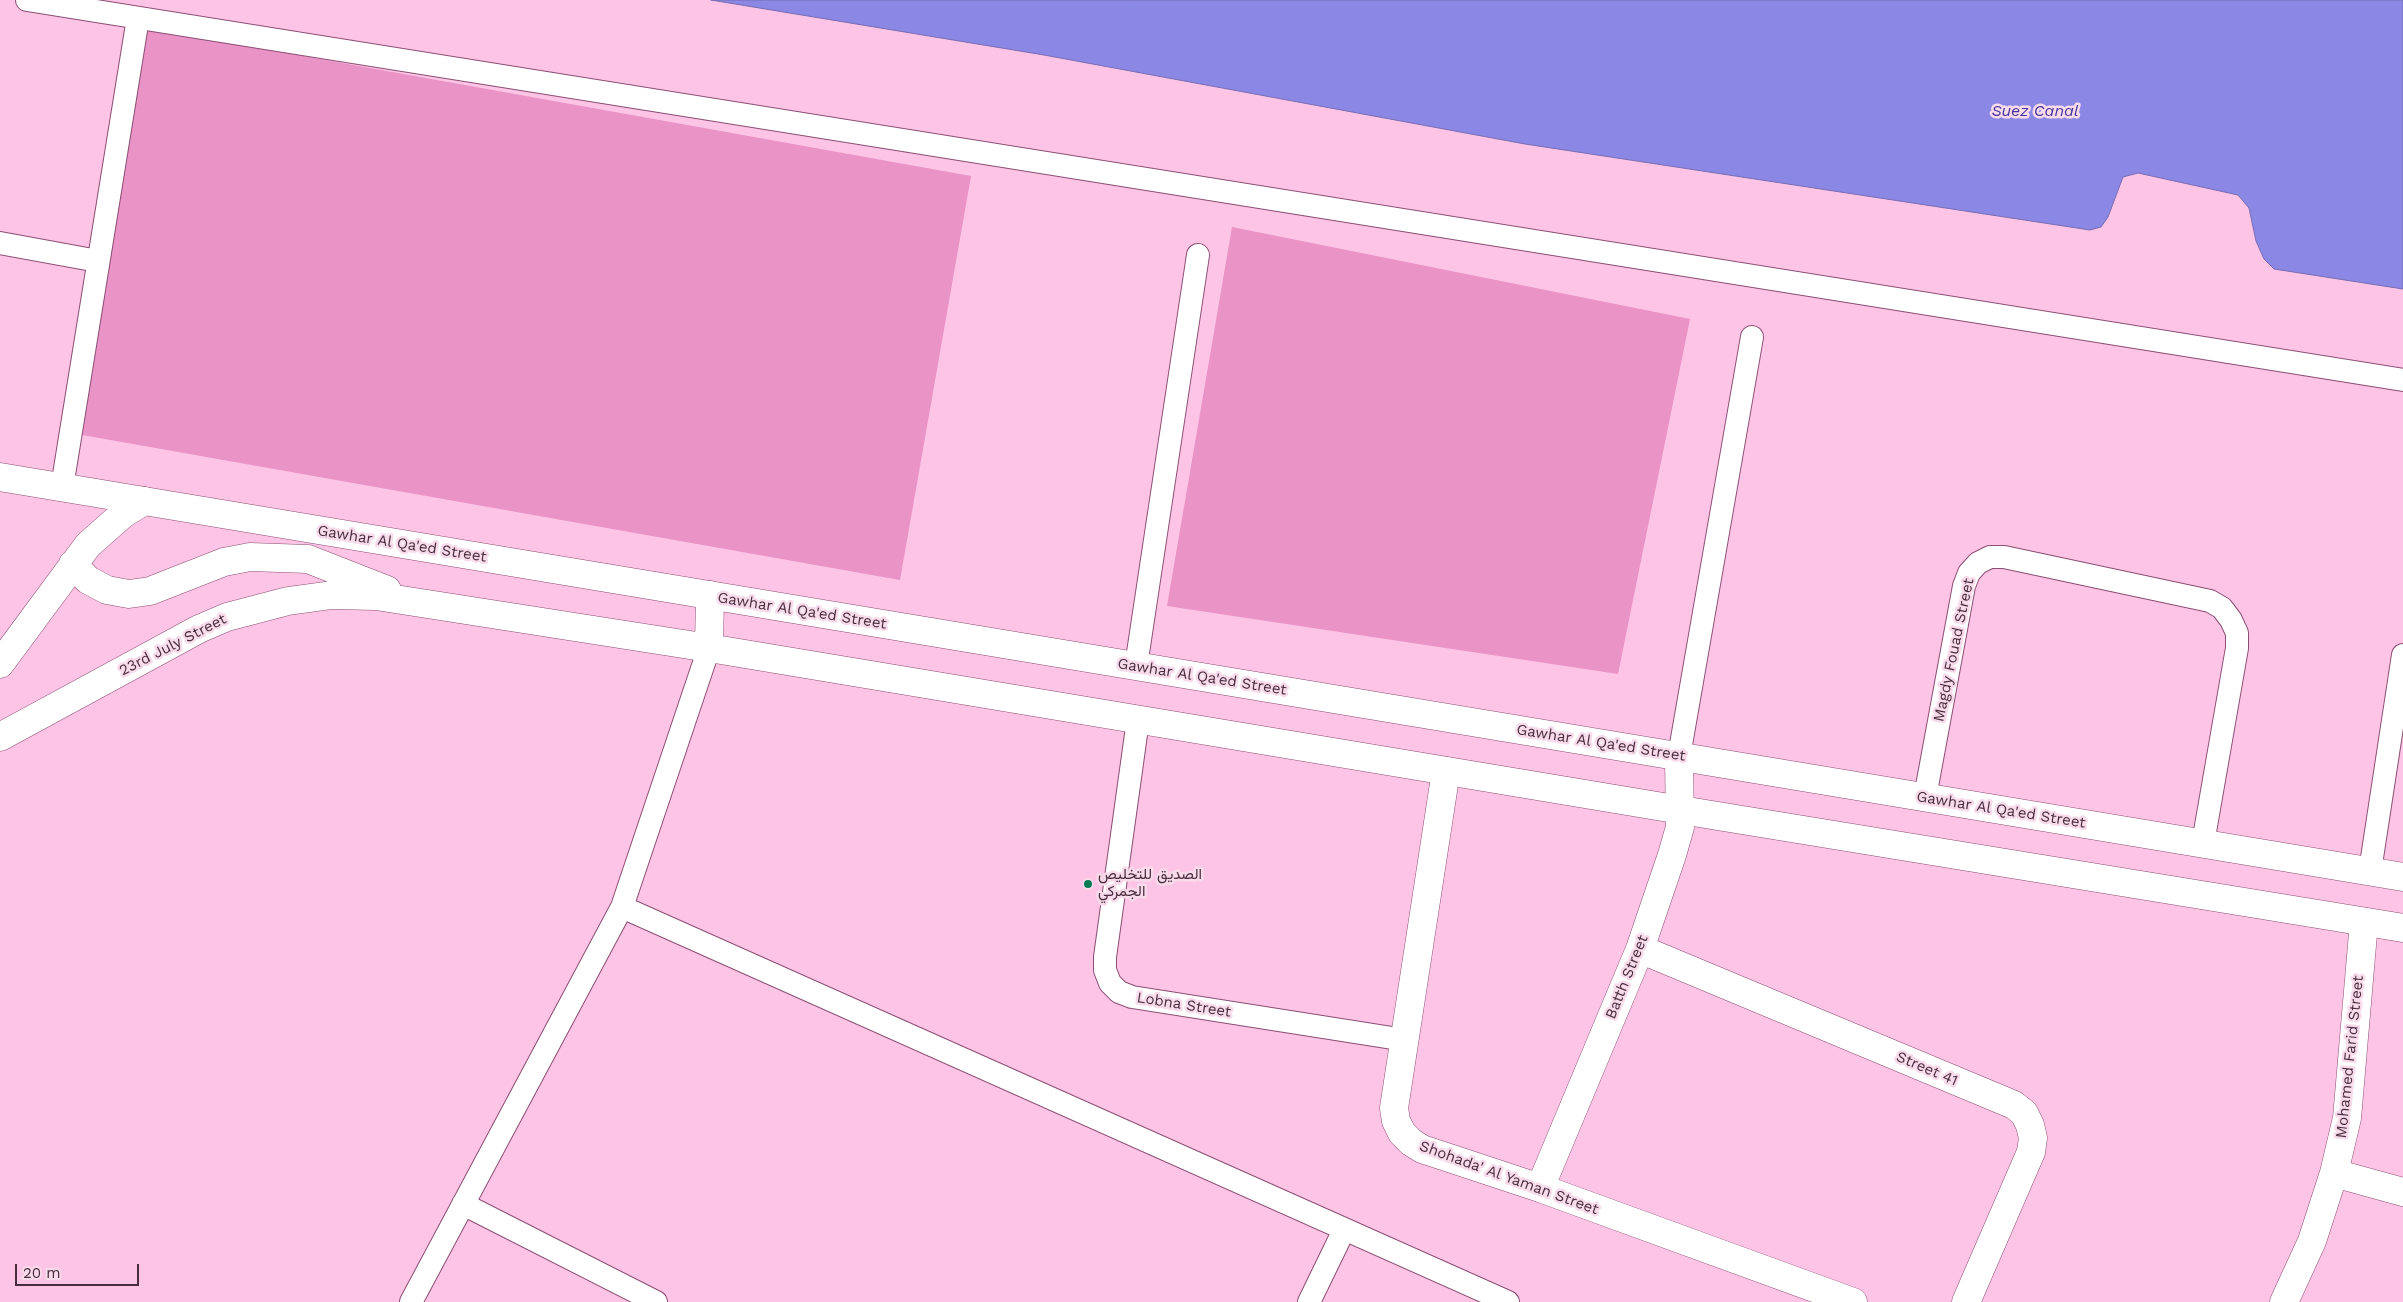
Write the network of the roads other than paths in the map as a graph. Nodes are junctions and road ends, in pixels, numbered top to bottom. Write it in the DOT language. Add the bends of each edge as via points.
graph roads {
  1 [pos="27,0"];
  2 [pos="138,18"];
  3 [pos="0,243"];
  4 [pos="1198,256"];
  5 [pos="98,261"];
  6 [pos="1752,337"];
  7 [pos="2403,380"];
  8 [pos="0,477"];
  9 [pos="62,487"];
  10 [pos="144,501"];
  11 [pos="72,564"];
  12 [pos="710,595"];
  13 [pos="420,602"];
  14 [pos="709,648"];
  15 [pos="2403,655"];
  16 [pos="0,664"];
  17 [pos="1136,666"];
  18 [pos="1138,720"];
  19 [pos="0,737"];
  20 [pos="1679,756"];
  21 [pos="1446,771"];
  22 [pos="1925,797"];
  23 [pos="1681,810"];
  24 [pos="2202,843"];
  25 [pos="2370,871"];
  26 [pos="2403,877"];
  27 [pos="622,907"];
  28 [pos="2364,922"];
  29 [pos="2403,928"];
  30 [pos="1640,949"];
  31 [pos="1405,1040"];
  32 [pos="2334,1173"];
  33 [pos="1540,1188"];
  34 [pos="2403,1192"];
  35 [pos="464,1204"];
  36 [pos="1344,1230"];
  37 [pos="411,1302"];
  38 [pos="656,1302"];
  39 [pos="1309,1302"];
  40 [pos="1508,1302"];
  41 [pos="1852,1302"];
  42 [pos="1966,1302"];
  43 [pos="2284,1302"];
  1 -- 2 [label="lane"];
  2 -- 5 [label="lane"];
  2 -- 7 [label="lane"];
  3 -- 5 [label="lane"];
  4 -- 17 [label="lane"];
  5 -- 9 [label="lane"];
  6 -- 20 [label="lane"];
  8 -- 9 [label="main road, Gawhar Al Qa'ed Street"];
  9 -- 10 [label="main road, Gawhar Al Qa'ed Street"];
  10 -- 11 [label="main road" via="104,529"];
  10 -- 12 [label="main road, Gawhar Al Qa'ed Street"];
  11 -- 13 [label="main road" via="88,580 107,590 128,594 150,591 224,562 250,557 308,559"];
  11 -- 16 [label="main road" via="27,631"];
  12 -- 14 [label="main road"];
  12 -- 17 [label="main road, Gawhar Al Qa'ed Street"];
  13 -- 14 [label="main road"];
  13 -- 19 [label="main road, 23rd July Street" via="332,595 257,608 199,629"];
  14 -- 18 [label="main road"];
  14 -- 27 [label="lane"];
  15 -- 25 [label="lane"];
  17 -- 20 [label="main road, Gawhar Al Qa'ed Street"];
  18 -- 21 [label="main road"];
  18 -- 31 [label="lane, Lobna Street" via="1105,957 1110,983 1119,992 1132,997"];
  20 -- 22 [label="main road, Gawhar Al Qa'ed Street"];
  20 -- 23 [label="main road, Batth Street"];
  21 -- 23 [label="main road"];
  21 -- 31 [label="main road, Shohada' Al Yaman Street"];
  22 -- 24 [label="main road, Gawhar Al Qa'ed Street"];
  22 -- 24 [label="lane, Magdy Fouad Street" via="1964,586 1978,563 1990,557 2004,557 2210,601 2222,608 2232,620 2237,633 2237,648"];
  23 -- 28 [label="main road"];
  23 -- 30 [label="main road, Batth Street" via="1672,856"];
  24 -- 25 [label="main road, Gawhar Al Qa'ed Street"];
  25 -- 26 [label="main road, Gawhar Al Qa'ed Street"];
  27 -- 35 [label="lane"];
  27 -- 36 [label="lane"];
  28 -- 29 [label="main road"];
  28 -- 32 [label="main road, Mohamed Farid Street" via="2347,1118"];
  30 -- 33 [label="main road, Batth Street"];
  30 -- 42 [label="main road, Street 41" via="2014,1105 2024,1113 2033,1138 2031,1152"];
  31 -- 33 [label="main road, Shohada' Al Yaman Street" via="1394,1108 1402,1134 1422,1149"];
  32 -- 34 [label="main road"];
  32 -- 43 [label="main road, Mohamed Farid Street" via="2312,1240"];
  33 -- 41 [label="main road, Shohada' Al Yaman Street"];
  35 -- 37 [label="lane"];
  35 -- 38 [label="lane"];
  36 -- 39 [label="lane"];
  36 -- 40 [label="lane"];
}
